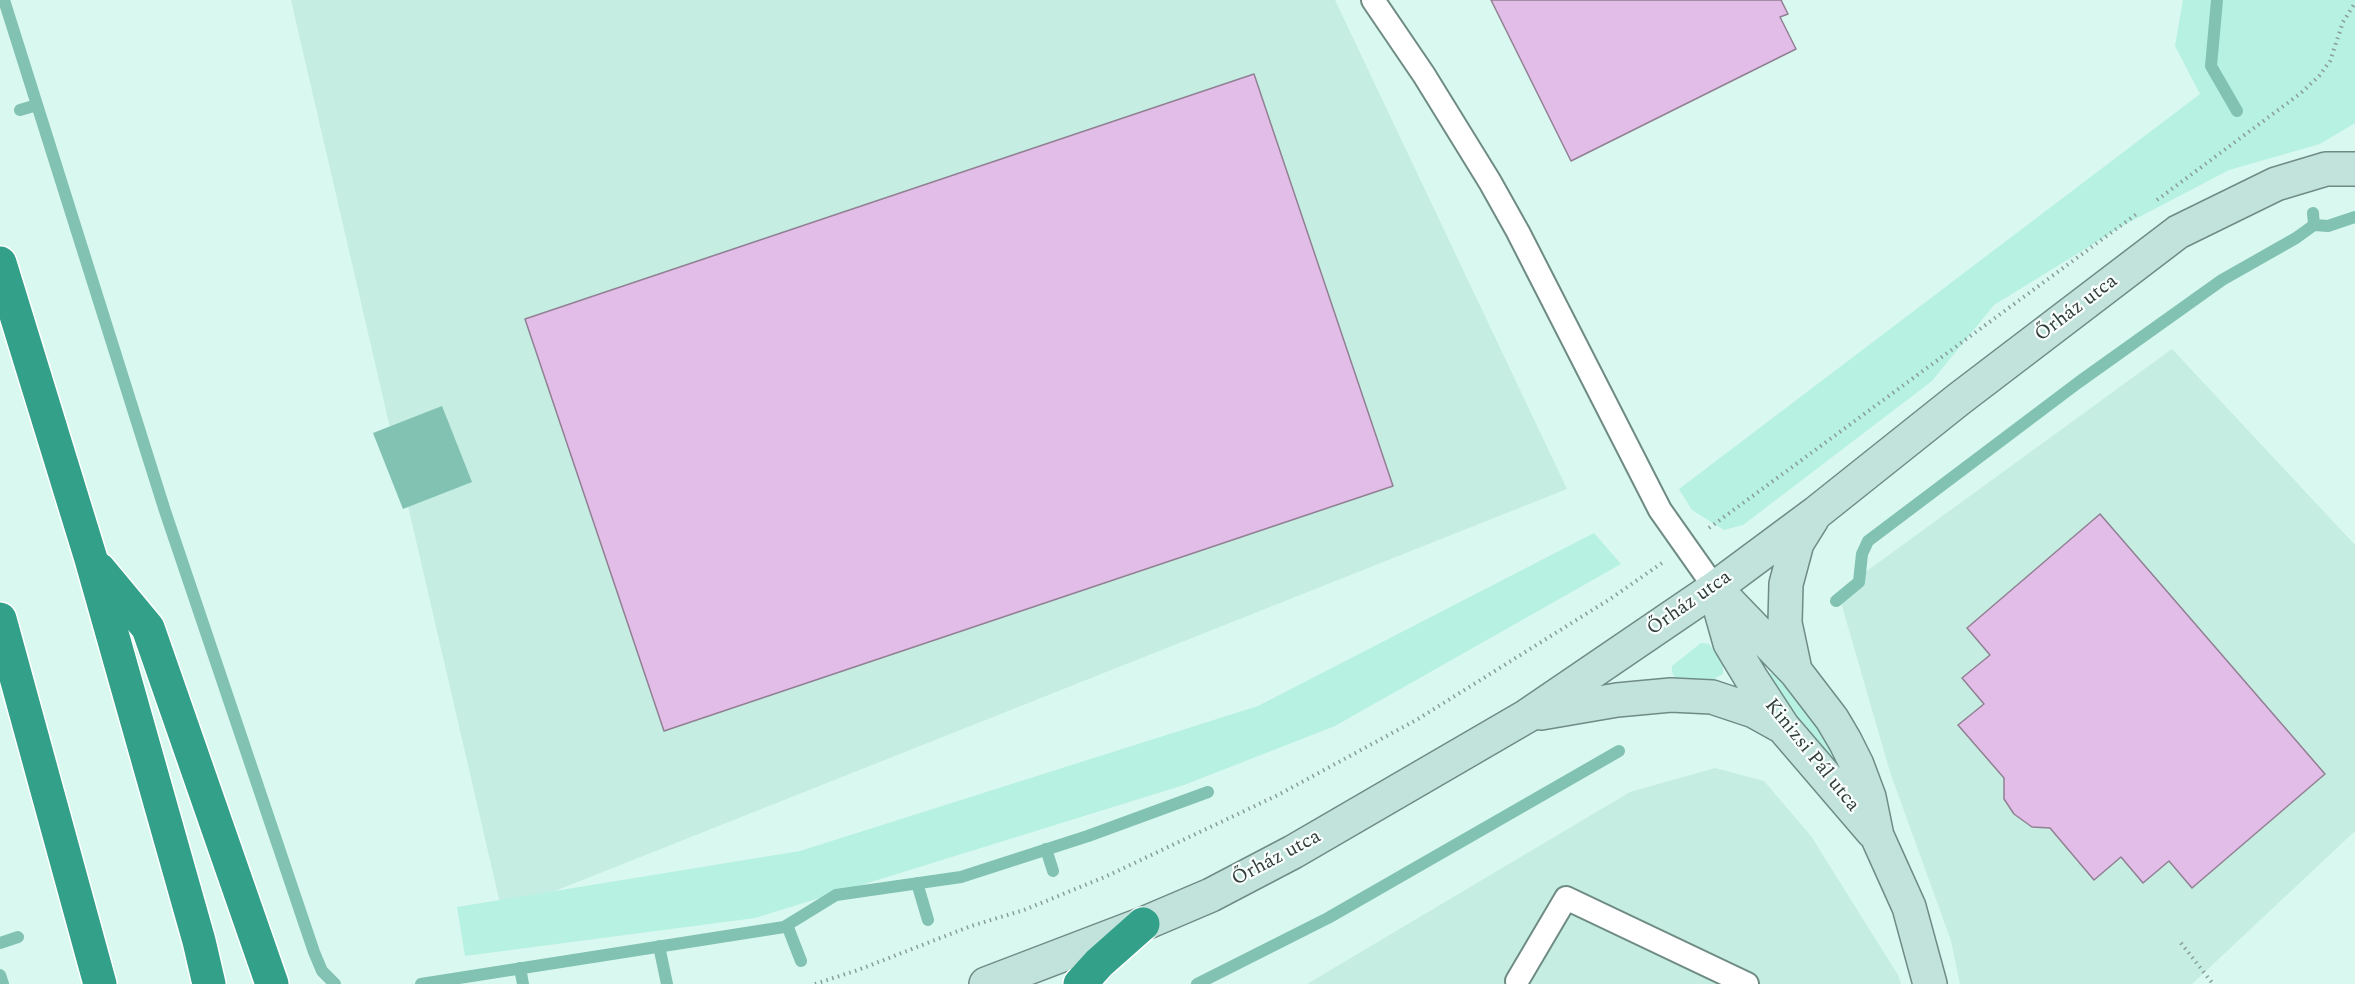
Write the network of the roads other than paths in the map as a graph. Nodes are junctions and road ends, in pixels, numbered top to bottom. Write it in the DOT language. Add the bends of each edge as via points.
graph roads {
  1 [pos="1373,0"];
  2 [pos="2355,168"];
  3 [pos="0,263"];
  4 [pos="1816,513"];
  5 [pos="91,559"];
  6 [pos="1715,588"];
  7 [pos="0,619"];
  8 [pos="1796,672"];
  9 [pos="1527,716"];
  10 [pos="1783,727"];
  11 [pos="1876,836"];
  12 [pos="1143,924"];
  13 [pos="1518,983"];
  14 [pos="100,984"];
  15 [pos="208,984"];
  16 [pos="272,984"];
  17 [pos="986,984"];
  18 [pos="1080,984"];
  19 [pos="1747,984"];
  20 [pos="1930,984"];
  1 -- 6 [label="lane" via="1424,75 1512,222 1660,510"];
  2 -- 4 [label="street, Őrház utca" via="2326,170 2276,184 2178,232"];
  3 -- 5 [label="highway"];
  4 -- 6 [label="street, Őrház utca"];
  4 -- 8 [label="street" via="1797,543 1786,584 1785,622"];
  5 -- 15 [label="highway" via="199,940"];
  5 -- 16 [label="highway" via="148,628"];
  6 -- 8 [label="street, Kinizsi Pál utca"];
  6 -- 9 [label="street, Őrház utca"];
  6 -- 10 [label="street, Kinizsi Pál utca" via="1730,643"];
  7 -- 14 [label="highway"];
  8 -- 11 [label="street, Kinizsi Pál utca" via="1832,719 1857,765 1869,797"];
  9 -- 10 [label="street" via="1671,695 1712,697 1735,703"];
  9 -- 12 [label="street, Őrház utca" via="1293,852 1211,895"];
  10 -- 11 [label="street, Kinizsi Pál utca"];
  11 -- 20 [label="street, Kinizsi Pál utca" via="1909,907"];
  12 -- 17 [label="street, Őrház utca"];
  12 -- 18 [label="highway"];
  13 -- 19 [label="lane" via="1566,898"];
}
